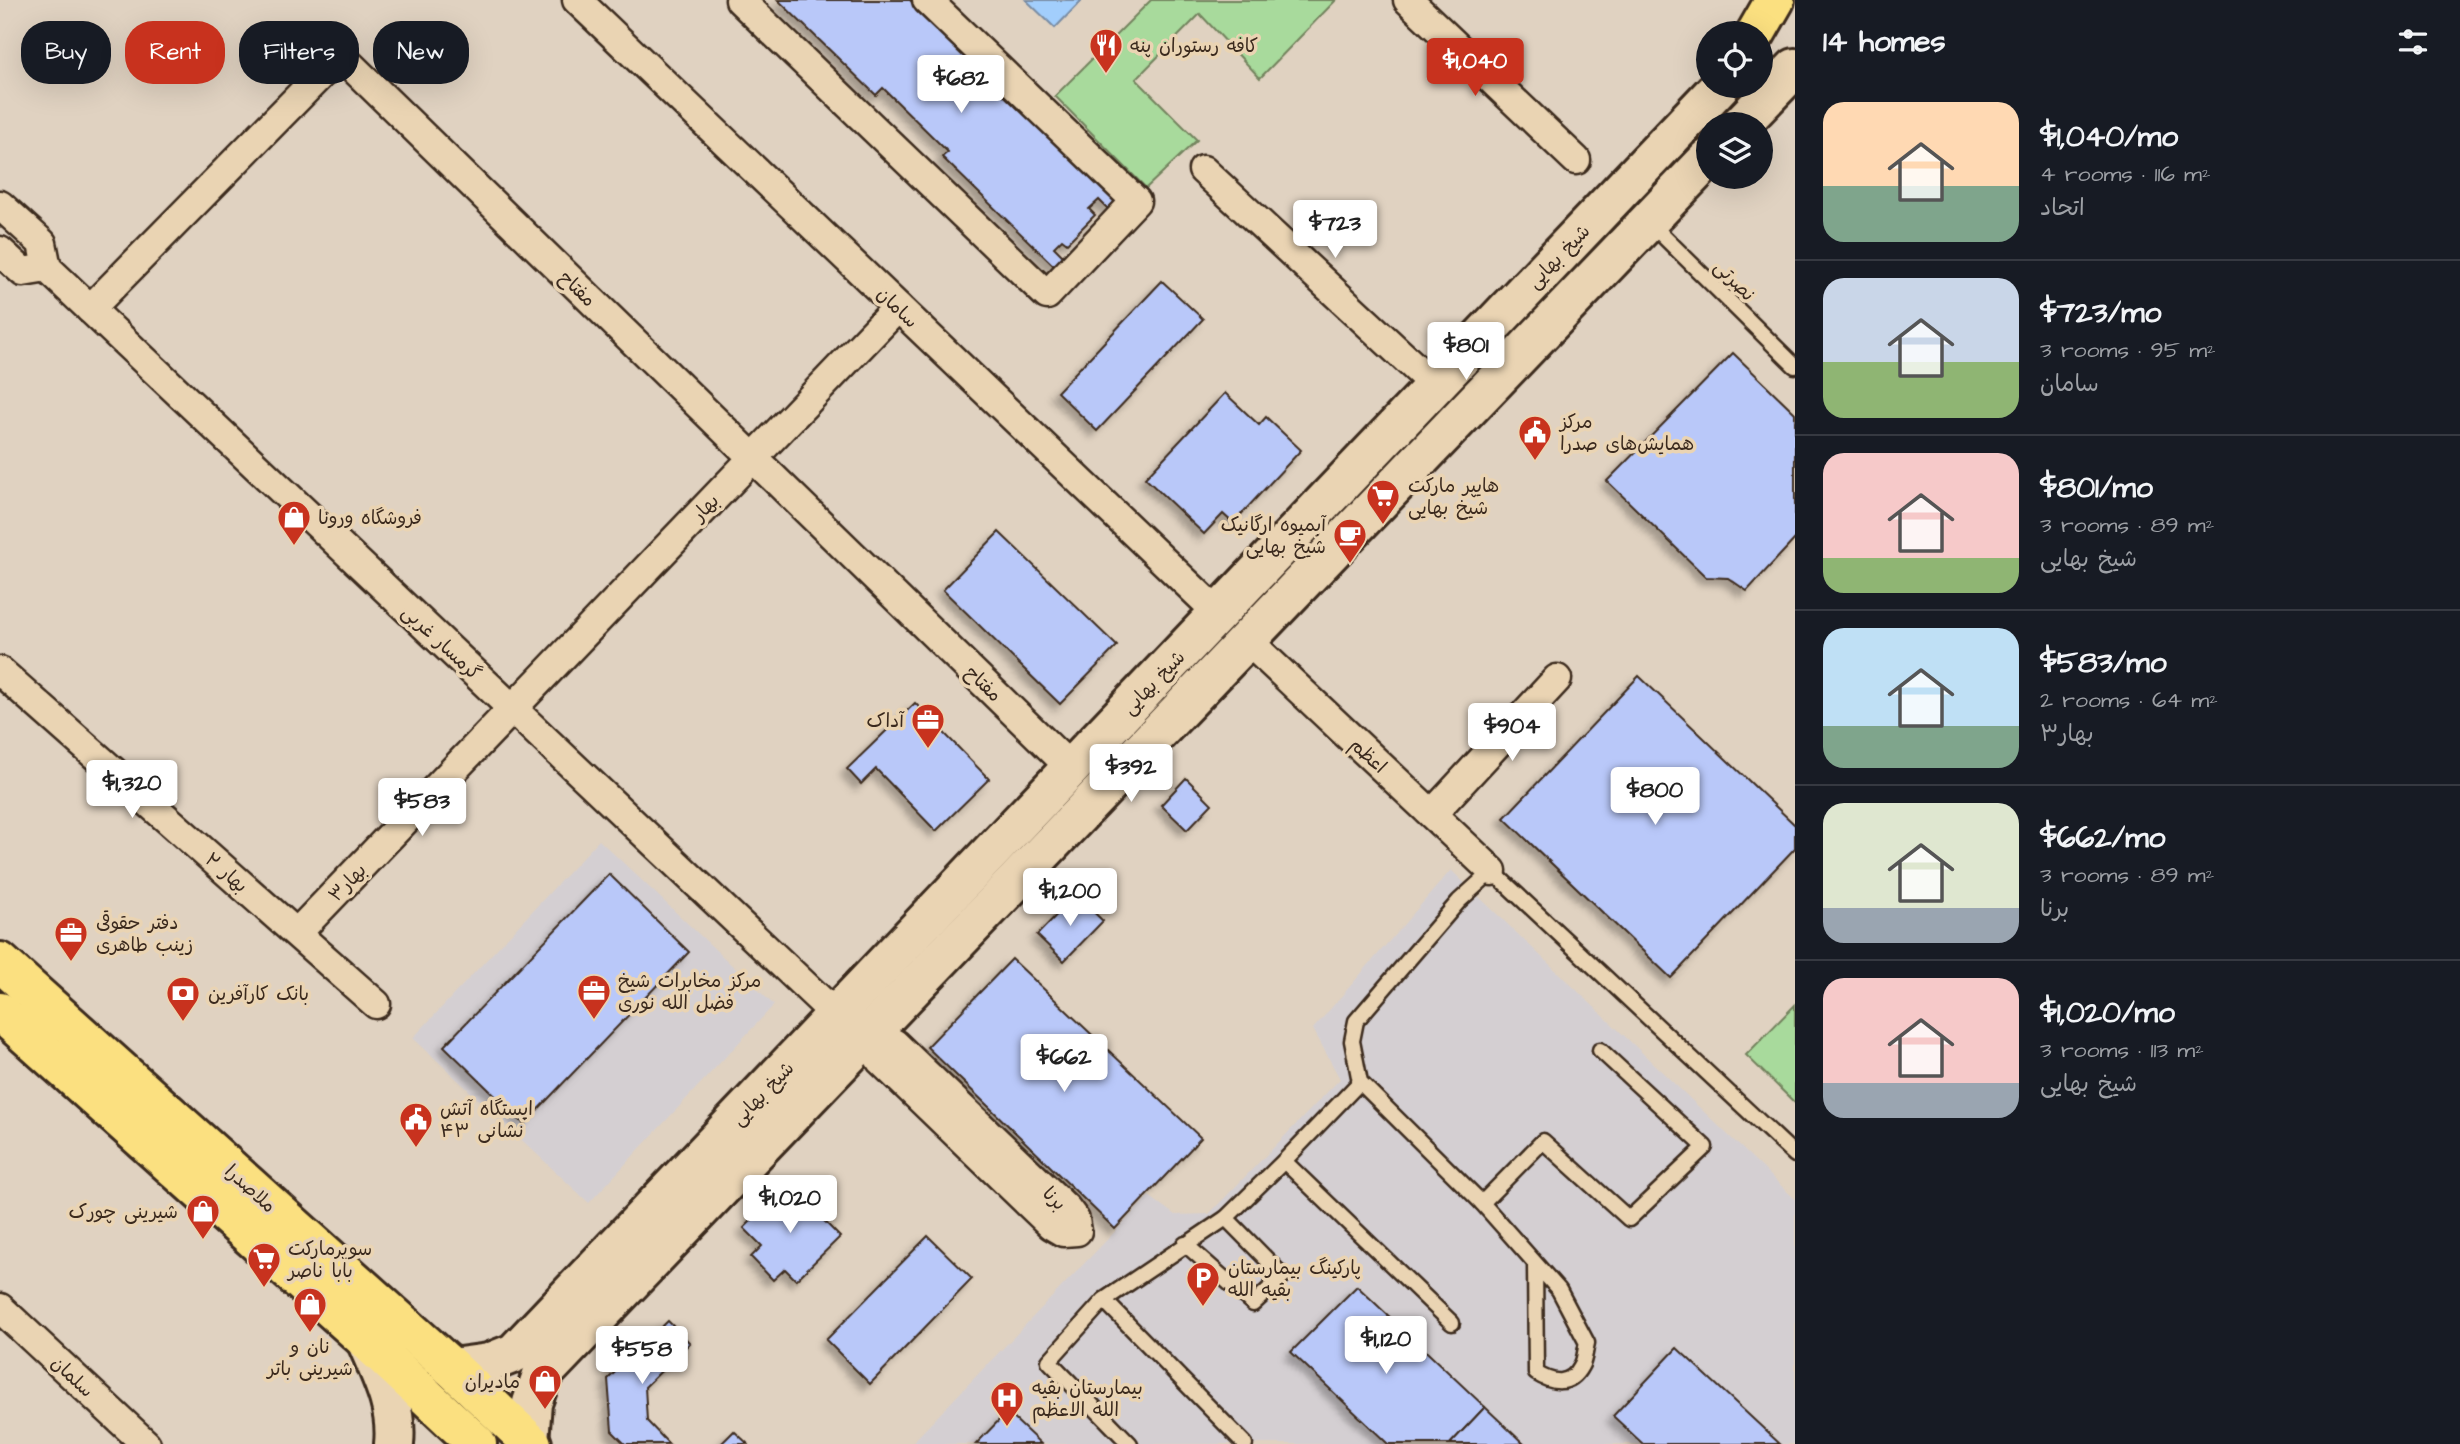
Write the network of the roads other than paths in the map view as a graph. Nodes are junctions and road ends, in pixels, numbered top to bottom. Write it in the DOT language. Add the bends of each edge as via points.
graph roads {
  1 [pos="740,0"];
  2 [pos="927,0"];
  3 [pos="1408,0"];
  4 [pos="1775,0"];
  5 [pos="590,4"];
  6 [pos="1795,7"];
  7 [pos="1763,21"];
  8 [pos="1773,30"];
  9 [pos="1795,68"];
  10 [pos="1709,98"];
  11 [pos="1753,112"];
  12 [pos="1576,160"];
  13 [pos="1203,170"];
  14 [pos="1696,171"];
  15 [pos="0,205"];
  16 [pos="1648,221"];
  17 [pos="0,251"];
  18 [pos="47,268"];
  19 [pos="898,307"];
  20 [pos="90,309"];
  21 [pos="1472,346"];
  22 [pos="1795,366"];
  23 [pos="1501,375"];
  24 [pos="1435,386"];
  25 [pos="753,458"];
  26 [pos="1219,613"];
  27 [pos="1247,640"];
  28 [pos="0,671"];
  29 [pos="1557,679"];
  30 [pos="512,708"];
  31 [pos="1071,768"];
  32 [pos="1432,814"];
  33 [pos="1492,871"];
  34 [pos="297,933"];
  35 [pos="0,962"];
  36 [pos="376,1004"];
  37 [pos="0,1012"];
  38 [pos="836,1015"];
  39 [pos="869,1034"];
  40 [pos="1600,1050"];
  41 [pos="1360,1082"];
  42 [pos="1795,1156"];
  43 [pos="1284,1161"];
  44 [pos="1482,1203"];
  45 [pos="1226,1218"];
  46 [pos="1185,1244"];
  47 [pos="1535,1263"];
  48 [pos="1104,1300"];
  49 [pos="0,1307"];
  50 [pos="1452,1323"];
  51 [pos="366,1339"];
  52 [pos="489,1363"];
  53 [pos="452,1368"];
  54 [pos="532,1403"];
  55 [pos="403,1437"];
  56 [pos="531,1443"];
  57 [pos="146,1444"];
  58 [pos="477,1444"];
  59 [pos="1130,1444"];
  60 [pos="1245,1444"];
  1 -- 2 [label="street" via="1046,295 1136,201"];
  3 -- 12 [label="street"];
  4 -- 7 [label="main road"];
  5 -- 19 [label="street, سامان"];
  6 -- 8 [label="main road"];
  9 -- 11 [label="main road"];
  10 -- 21 [label="main road, شیخ بهایی"];
  13 -- 24 [label="street"];
  14 -- 16 [label="main road, شیخ بهایی"];
  15 -- 18 [label="street, گرمسار غربی" via="42,243"];
  16 -- 22 [label="lane, نصرتی"];
  16 -- 23 [label="main road, شیخ بهایی"];
  17 -- 18 [label="street" via="23,272"];
  18 -- 20 [label="street, گرمسار غربی"];
  19 -- 25 [label="street, بهار"];
  19 -- 26 [label="street, سامان"];
  20 -- 25 [label="street, مفتاح" via="340,55"];
  20 -- 30 [label="street, گرمسار غربی"];
  21 -- 23 [label="main road"];
  21 -- 24 [label="main road, شیخ بهایی"];
  23 -- 27 [label="main road, شیخ بهایی"];
  24 -- 26 [label="main road, شیخ بهایی"];
  25 -- 30 [label="street, بهار"];
  25 -- 31 [label="street, مفتاح"];
  26 -- 27 [label="main road"];
  26 -- 31 [label="main road, شیخ بهایی"];
  27 -- 32 [label="street, اعظم"];
  27 -- 39 [label="main road, شیخ بهایی"];
  28 -- 34 [label="street, بهار ۲"];
  29 -- 32 [label="street"];
  30 -- 34 [label="street, بهار۳"];
  30 -- 38 [label="street, گرمسار غربی"];
  31 -- 38 [label="main road, شیخ بهایی"];
  32 -- 33 [label="street, اعظم"];
  33 -- 41 [label="lane" via="1459,901 1356,1021 1352,1041"];
  33 -- 42 [label="lane"];
  34 -- 36 [label="street, بهار ۲"];
  35 -- 53 [label="main road, ملاصدرا"];
  37 -- 51 [label="main road, ملاصدرا"];
  38 -- 52 [label="main road, شیخ بهایی" via="514,1353"];
  39 -- 39 [label="street, برنا" via="881,1060 1051,1224 1063,1232 1077,1231 1066,1208 895,1044"];
  39 -- 54 [label="main road, شیخ بهایی" via="542,1375"];
  40 -- 44 [label="lane" via="1705,1147 1629,1219 1543,1141"];
  41 -- 43 [label="lane"];
  41 -- 44 [label="lane"];
  43 -- 45 [label="lane"];
  43 -- 50 [label="lane"];
  44 -- 47 [label="lane"];
  45 -- 46 [label="lane"];
  45 -- 46 [label="lane" via="1283,1276 1253,1304"];
  46 -- 48 [label="lane"];
  47 -- 47 [label="lane" via="1559,1290 1587,1343 1581,1366 1568,1380 1550,1382 1536,1373"];
  48 -- 59 [label="lane" via="1049,1361"];
  48 -- 60 [label="lane"];
  49 -- 57 [label="street, سلمان"];
  51 -- 55 [label="main road"];
  51 -- 58 [label="main road, ملاصدرا"];
  52 -- 53 [label="main road, شیخ بهایی"];
  52 -- 54 [label="main road"];
  53 -- 56 [label="main road, ملاصدرا"];
  54 -- 56 [label="main road, شیخ بهایی"];
}
